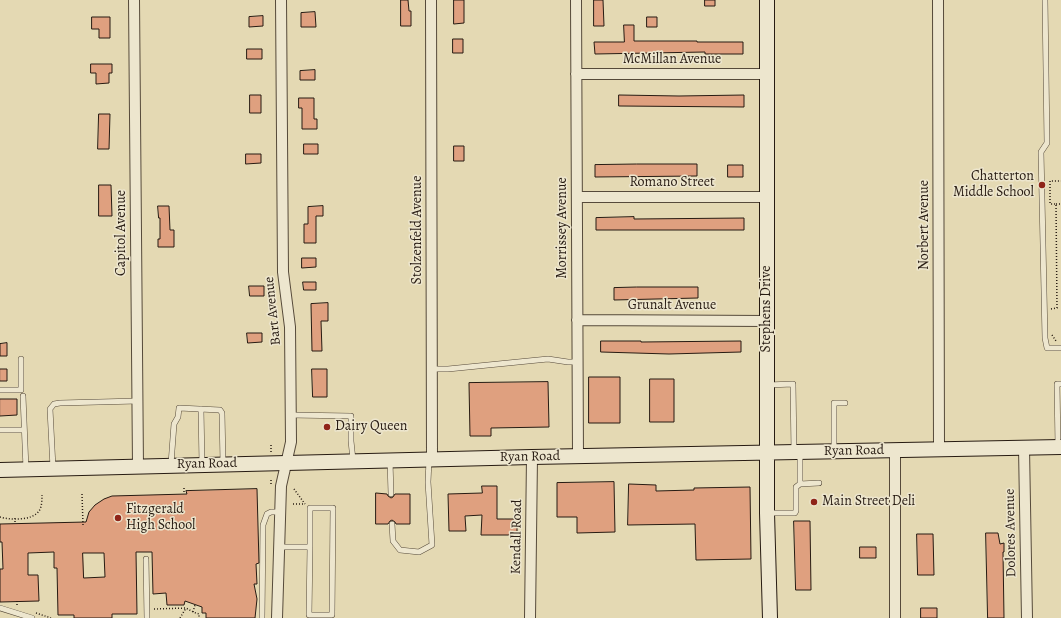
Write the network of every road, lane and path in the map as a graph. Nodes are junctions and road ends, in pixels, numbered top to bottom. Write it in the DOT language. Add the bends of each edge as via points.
graph roads {
  1 [pos="134,0"];
  2 [pos="281,0"];
  3 [pos="431,0"];
  4 [pos="576,0"];
  5 [pos="767,0"];
  6 [pos="938,0"];
  7 [pos="1045,0"];
  8 [pos="576,74"];
  9 [pos="768,74"];
  10 [pos="1061,181"];
  11 [pos="577,197"];
  12 [pos="767,197"];
  13 [pos="1056,204"];
  14 [pos="1061,204"];
  15 [pos="1051,316"];
  16 [pos="577,320"];
  17 [pos="767,321"];
  18 [pos="1052,332"];
  19 [pos="1056,342"];
  20 [pos="1061,348"];
  21 [pos="21,358"];
  22 [pos="578,362"];
  23 [pos="432,369"];
  24 [pos="1061,384"];
  25 [pos="768,385"];
  26 [pos="0,390"];
  27 [pos="23,396"];
  28 [pos="138,401"];
  29 [pos="845,403"];
  30 [pos="201,409"];
  31 [pos="291,415"];
  32 [pos="0,430"];
  33 [pos="24,430"];
  34 [pos="271,443"];
  35 [pos="1059,447"];
  36 [pos="1024,448"];
  37 [pos="939,450"];
  38 [pos="895,451"];
  39 [pos="271,452"];
  40 [pos="797,452"];
  41 [pos="834,452"];
  42 [pos="767,453"];
  43 [pos="578,456"];
  44 [pos="532,457"];
  45 [pos="430,459"];
  46 [pos="390,460"];
  47 [pos="353,461"];
  48 [pos="287,462"];
  49 [pos="202,464"];
  50 [pos="223,464"];
  51 [pos="171,465"];
  52 [pos="138,466"];
  53 [pos="53,468"];
  54 [pos="26,469"];
  55 [pos="0,470"];
  56 [pos="271,480"];
  57 [pos="818,483"];
  58 [pos="800,484"];
  59 [pos="271,486"];
  60 [pos="184,488"];
  61 [pos="294,489"];
  62 [pos="82,494"];
  63 [pos="184,494"];
  64 [pos="391,494"];
  65 [pos="42,495"];
  66 [pos="293,504"];
  67 [pos="281,512"];
  68 [pos="768,513"];
  69 [pos="0,516"];
  70 [pos="15,518"];
  71 [pos="15,524"];
  72 [pos="392,524"];
  73 [pos="83,525"];
  74 [pos="280,547"];
  75 [pos="310,547"];
  76 [pos="146,559"];
  77 [pos="17,601"];
  78 [pos="195,605"];
  79 [pos="17,607"];
  80 [pos="0,608"];
  81 [pos="186,608"];
  82 [pos="193,612"];
  83 [pos="154,613"];
  84 [pos="32,618"];
  85 [pos="147,618"];
  86 [pos="180,618"];
  87 [pos="199,618"];
  88 [pos="262,618"];
  89 [pos="278,618"];
  90 [pos="530,618"];
  91 [pos="770,618"];
  92 [pos="895,618"];
  93 [pos="1027,618"];
  1 -- 28 [label="street, Capitol Avenue"];
  2 -- 31 [label="street, Bart Avenue" via="283,272 290,327"];
  3 -- 23 [label="street, Stolzenfeld Avenue"];
  4 -- 8 [label="street, Morrissey Avenue"];
  5 -- 9 [label="main road, Stephens Drive"];
  6 -- 37 [label="street, Norbert Avenue"];
  7 -- 20 [label="lane" via="1047,143 1041,152 1045,338 1047,348"];
  8 -- 9 [label="street, McMillan Avenue"];
  8 -- 11 [label="street, Morrissey Avenue"];
  9 -- 12 [label="main road, Stephens Drive"];
  10 -- 13 [label="path" via="1050,181 1050,204"];
  11 -- 12 [label="street, Romano Street"];
  11 -- 16 [label="street, Morrissey Avenue"];
  12 -- 17 [label="main road, Stephens Drive"];
  13 -- 14 [label="path"];
  13 -- 15 [label="path" via="1057,308 1051,308"];
  16 -- 17 [label="street, Grunalt Avenue"];
  16 -- 22 [label="street, Morrissey Avenue"];
  17 -- 25 [label="main road, Stephens Drive"];
  18 -- 19 [label="path"];
  21 -- 26 [label="lane" via="21,390"];
  22 -- 23 [label="lane" via="548,359"];
  22 -- 43 [label="street, Morrissey Avenue"];
  23 -- 45 [label="street, Stolzenfeld Avenue"];
  24 -- 35 [label="lane" via="1057,384"];
  25 -- 40 [label="lane" via="793,384"];
  25 -- 42 [label="main road, Stephens Drive"];
  27 -- 33 [label="lane"];
  28 -- 52 [label="street, Capitol Avenue"];
  28 -- 53 [label="lane" via="54,404 50,409"];
  29 -- 41 [label="lane" via="834,403"];
  30 -- 49 [label="lane"];
  30 -- 50 [label="lane" via="220,410 222,413"];
  30 -- 51 [label="lane" via="179,408 174,424"];
  31 -- 47 [label="lane" via="351,416"];
  31 -- 48 [label="street, Bart Avenue" via="291,442"];
  32 -- 33 [label="lane"];
  33 -- 54 [label="lane"];
  34 -- 39 [label="path"];
  35 -- 36 [label="main road, Ryan Road"];
  36 -- 37 [label="main road, Ryan Road"];
  36 -- 93 [label="street, Dolores Avenue"];
  37 -- 38 [label="main road, Ryan Road"];
  38 -- 41 [label="main road, Ryan Road"];
  38 -- 92 [label="street"];
  40 -- 41 [label="main road, Ryan Road"];
  40 -- 42 [label="main road, Ryan Road"];
  40 -- 58 [label="lane"];
  42 -- 43 [label="main road, Ryan Road"];
  42 -- 68 [label="main road, Stephens Drive"];
  43 -- 44 [label="main road, Ryan Road"];
  44 -- 45 [label="main road, Ryan Road"];
  44 -- 90 [label="street, Kendall Road"];
  45 -- 46 [label="main road, Ryan Road"];
  45 -- 72 [label="lane" via="428,482 432,545 419,552 400,550 393,541"];
  46 -- 47 [label="main road, Ryan Road"];
  46 -- 64 [label="lane"];
  47 -- 48 [label="main road, Ryan Road"];
  48 -- 50 [label="main road, Ryan Road"];
  48 -- 67 [label="street, Bart Avenue" via="282,486"];
  49 -- 50 [label="main road, Ryan Road"];
  49 -- 51 [label="main road, Ryan Road"];
  51 -- 52 [label="main road, Ryan Road"];
  52 -- 53 [label="main road, Ryan Road"];
  53 -- 54 [label="main road, Ryan Road"];
  54 -- 55 [label="main road, Ryan Road"];
  56 -- 59 [label="path"];
  57 -- 58 [label="lane"];
  58 -- 68 [label="lane" via="796,487 795,513"];
  60 -- 63 [label="path"];
  61 -- 66 [label="path" via="305,504"];
  62 -- 73 [label="path"];
  65 -- 70 [label="path" via="40,510 33,516"];
  67 -- 74 [label="street, Bart Avenue"];
  67 -- 88 [label="lane" via="266,514 263,525"];
  68 -- 91 [label="main road, Stephens Drive"];
  69 -- 70 [label="path"];
  70 -- 71 [label="path"];
  74 -- 75 [label="lane"];
  74 -- 89 [label="street, Bart Avenue"];
  75 -- 75 [label="lane" via="309,615 332,615 333,508 310,508"];
  76 -- 85 [label="lane"];
  77 -- 79 [label="path"];
  78 -- 82 [label="path"];
  80 -- 84 [label="lane"];
  81 -- 82 [label="path"];
  81 -- 83 [label="path" via="154,608"];
  81 -- 86 [label="path"];
  82 -- 87 [label="path" via="199,614"];
}
